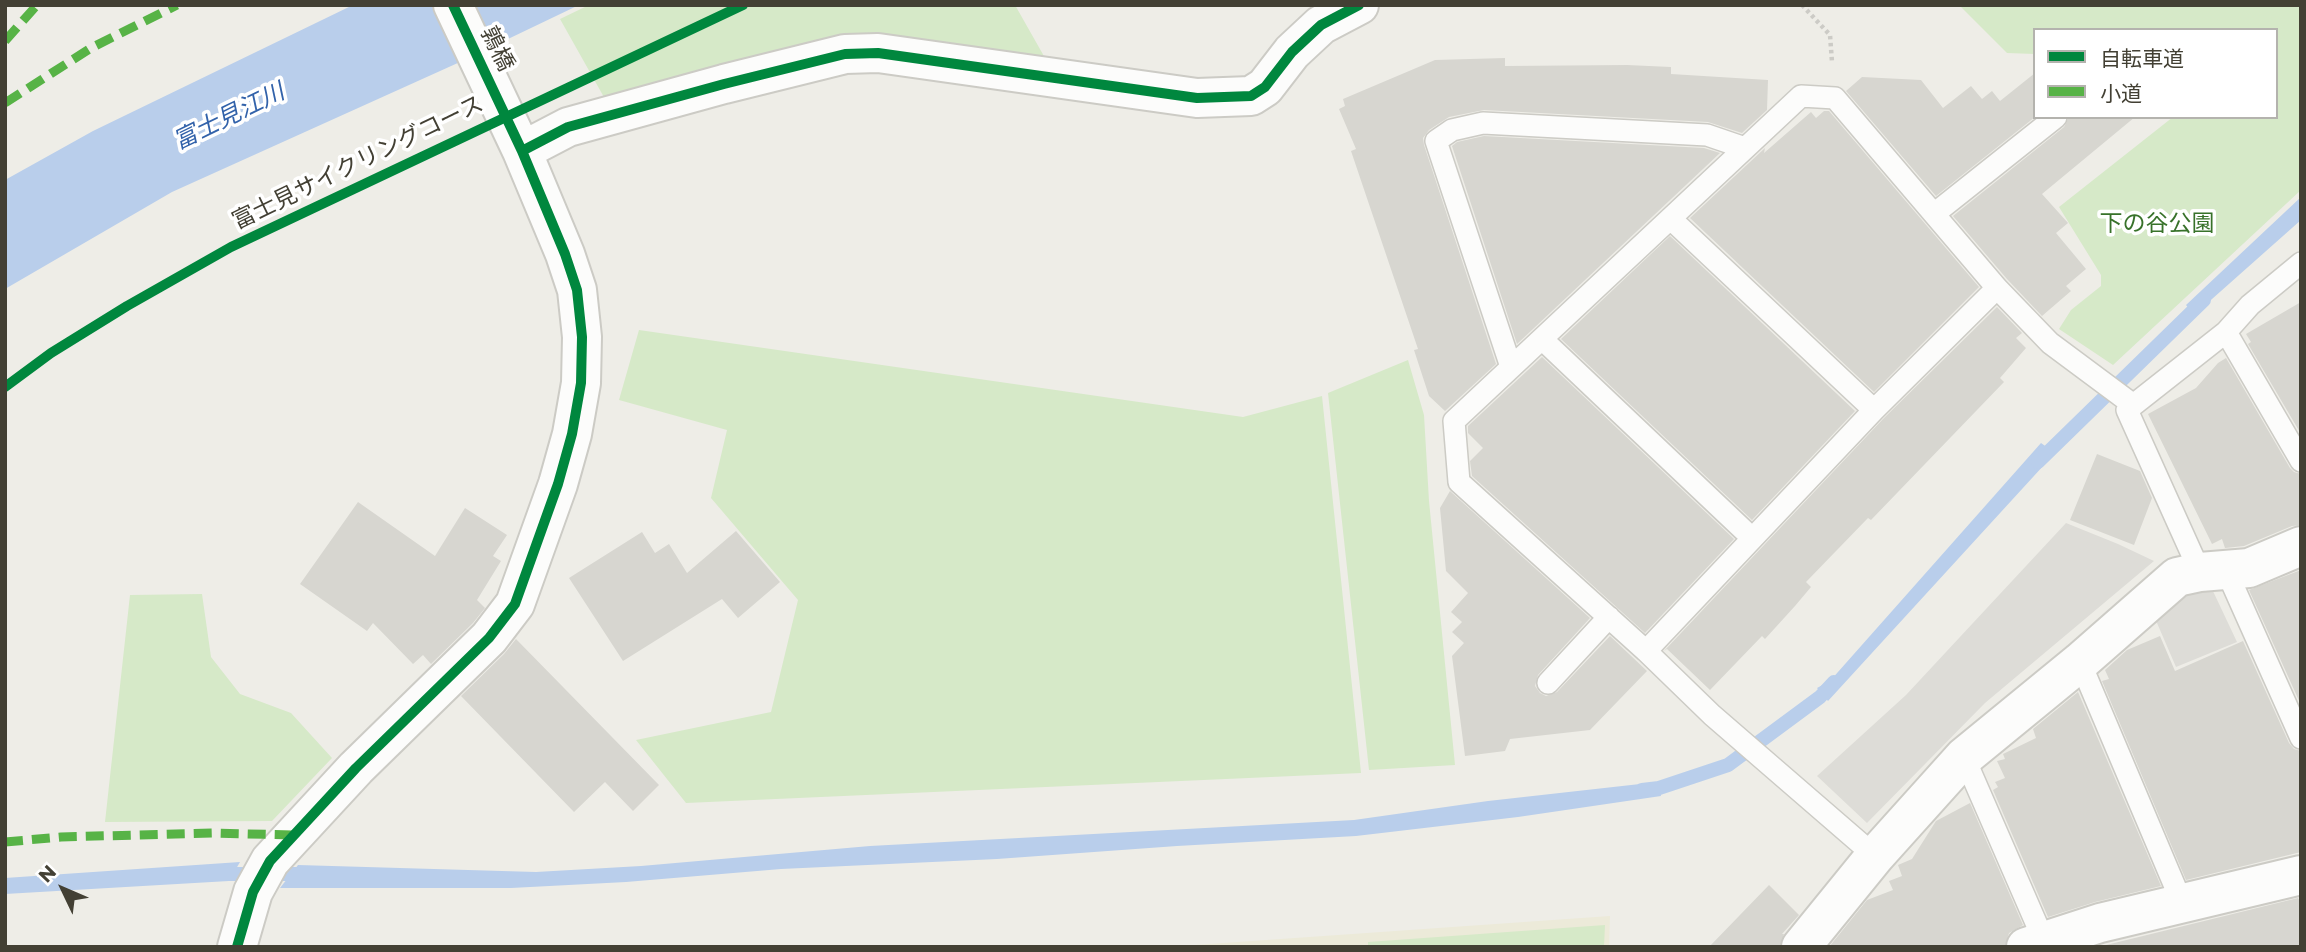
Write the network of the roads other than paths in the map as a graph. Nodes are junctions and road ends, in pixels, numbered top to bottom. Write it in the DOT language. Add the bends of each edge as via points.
graph roads {
  1 [pos="453,5"];
  2 [pos="1359,5"];
  3 [pos="2053,119"];
  4 [pos="1745,148"];
  5 [pos="522,151"];
  6 [pos="1934,214"];
  7 [pos="1671,219"];
  8 [pos="2301,263"];
  9 [pos="1997,288"];
  10 [pos="2226,332"];
  11 [pos="1542,339"];
  12 [pos="1511,368"];
  13 [pos="2126,398"];
  14 [pos="1874,410"];
  15 [pos="2301,461"];
  16 [pos="1752,538"];
  17 [pos="2301,547"];
  18 [pos="2213,571"];
  19 [pos="1609,617"];
  20 [pos="1646,652"];
  21 [pos="2080,663"];
  22 [pos="1548,683"];
  23 [pos="2301,738"];
  24 [pos="1965,757"];
  25 [pos="1875,856"];
  26 [pos="2301,875"];
  27 [pos="2182,903"];
  28 [pos="240,932"];
  29 [pos="2104,935"];
  30 [pos="2035,944"];
  31 [pos="1801,947"];
  1 -- 5 [label="street, 鶉橋"];
  2 -- 5 [label="street" via="1321,25 1265,87 1251,96 1197,98 878,53 845,54 568,127"];
  3 -- 6 [label="lane"];
  4 -- 6 [label="lane" via="1801,96 1835,98"];
  4 -- 7 [label="lane"];
  4 -- 12 [label="lane" via="1706,135 1483,123 1452,130 1436,141"];
  5 -- 28 [label="street, 鶉橋" via="577,290 582,337 581,383 572,434 515,604 489,638 356,768 270,861 253,892"];
  6 -- 9 [label="lane"];
  7 -- 11 [label="lane"];
  7 -- 14 [label="lane"];
  8 -- 10 [label="lane" via="2250,305"];
  9 -- 13 [label="lane" via="2050,343"];
  9 -- 14 [label="lane"];
  10 -- 13 [label="lane"];
  10 -- 15 [label="lane"];
  11 -- 12 [label="lane"];
  11 -- 16 [label="lane"];
  12 -- 19 [label="lane" via="1454,421 1460,482"];
  13 -- 18 [label="lane" via="2127,410"];
  14 -- 16 [label="lane"];
  16 -- 20 [label="lane"];
  17 -- 18 [label="street" via="2249,568"];
  18 -- 21 [label="street" via="2177,577"];
  18 -- 23 [label="lane"];
  19 -- 20 [label="lane"];
  19 -- 22 [label="lane"];
  20 -- 25 [label="lane"];
  21 -- 24 [label="street"];
  21 -- 27 [label="lane"];
  24 -- 25 [label="street"];
  24 -- 30 [label="lane"];
  25 -- 31 [label="street"];
  26 -- 27 [label="street"];
  27 -- 29 [label="street"];
  29 -- 30 [label="street"];
}
